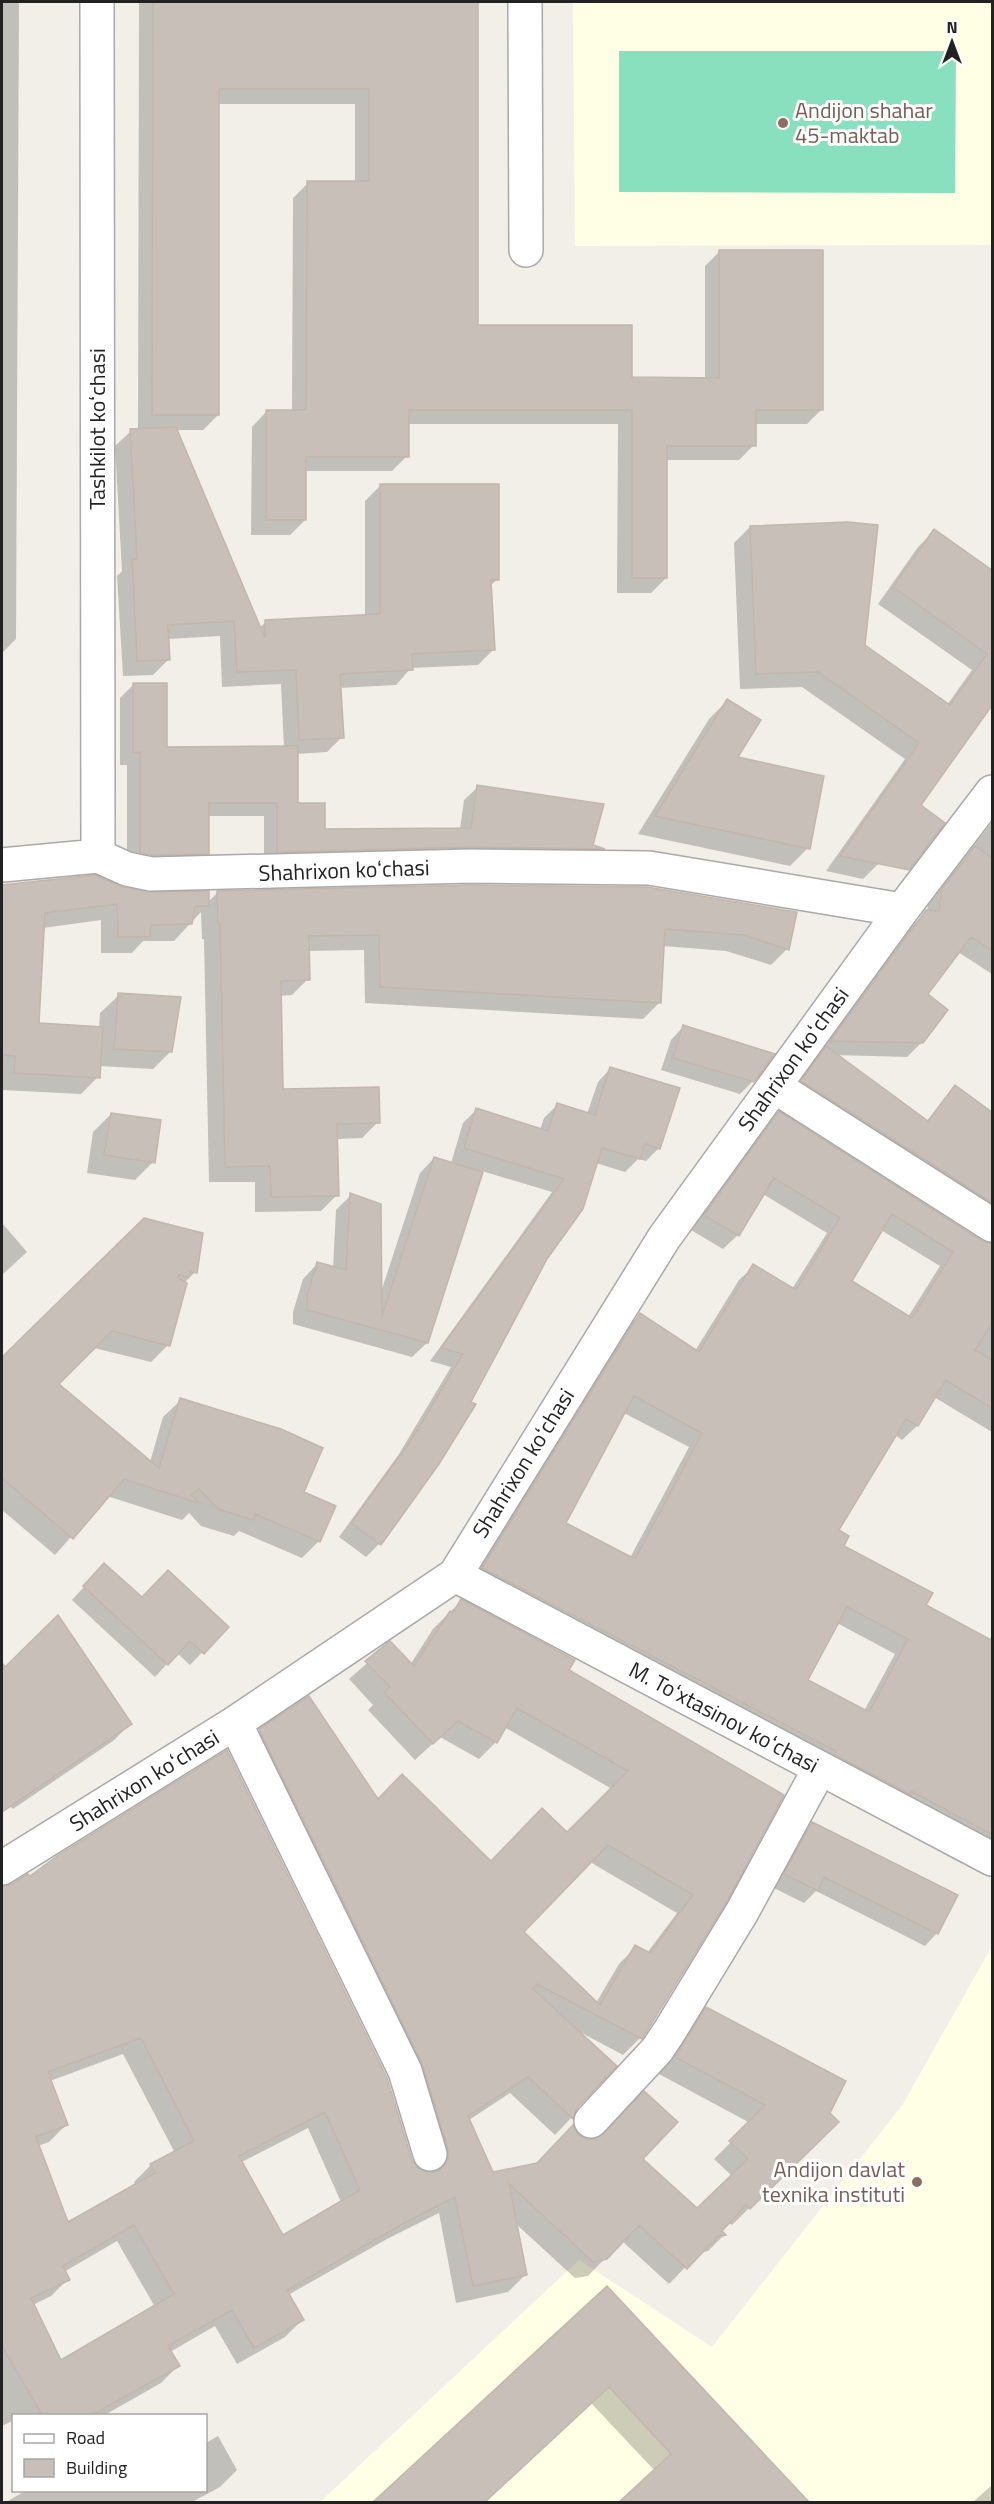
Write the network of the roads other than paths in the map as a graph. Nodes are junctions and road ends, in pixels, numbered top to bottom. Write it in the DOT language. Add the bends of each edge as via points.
graph roads {
  1 [pos="97,2"];
  2 [pos="525,2"];
  3 [pos="526,250"];
  4 [pos="993,792"];
  5 [pos="98,856"];
  6 [pos="2,865"];
  7 [pos="902,910"];
  8 [pos="774,1086"];
  9 [pos="993,1225"];
  10 [pos="455,1575"];
  11 [pos="236,1723"];
  12 [pos="820,1768"];
  13 [pos="993,1859"];
  14 [pos="2,1868"];
  15 [pos="591,2121"];
  16 [pos="430,2154"];
  1 -- 5 [label="street, Tashkilot koʻchasi"];
  2 -- 3 [label="street"];
  4 -- 7 [label="street, Shahrixon koʻchasi"];
  5 -- 6 [label="street, Shahrixon koʻchasi"];
  5 -- 7 [label="street, Shahrixon koʻchasi" via="151,874 470,866 649,868"];
  7 -- 8 [label="street, Shahrixon koʻchasi"];
  8 -- 9 [label="street"];
  8 -- 10 [label="street, Shahrixon koʻchasi" via="664,1238"];
  10 -- 11 [label="street, Shahrixon koʻchasi"];
  10 -- 12 [label="street, M. Toʻxtasinov koʻchasi"];
  11 -- 14 [label="street, Shahrixon koʻchasi"];
  11 -- 16 [label="street" via="405,2071"];
  12 -- 13 [label="street, M. Toʻxtasinov koʻchasi"];
  12 -- 15 [label="street" via="742,1912 669,2032"];
}
